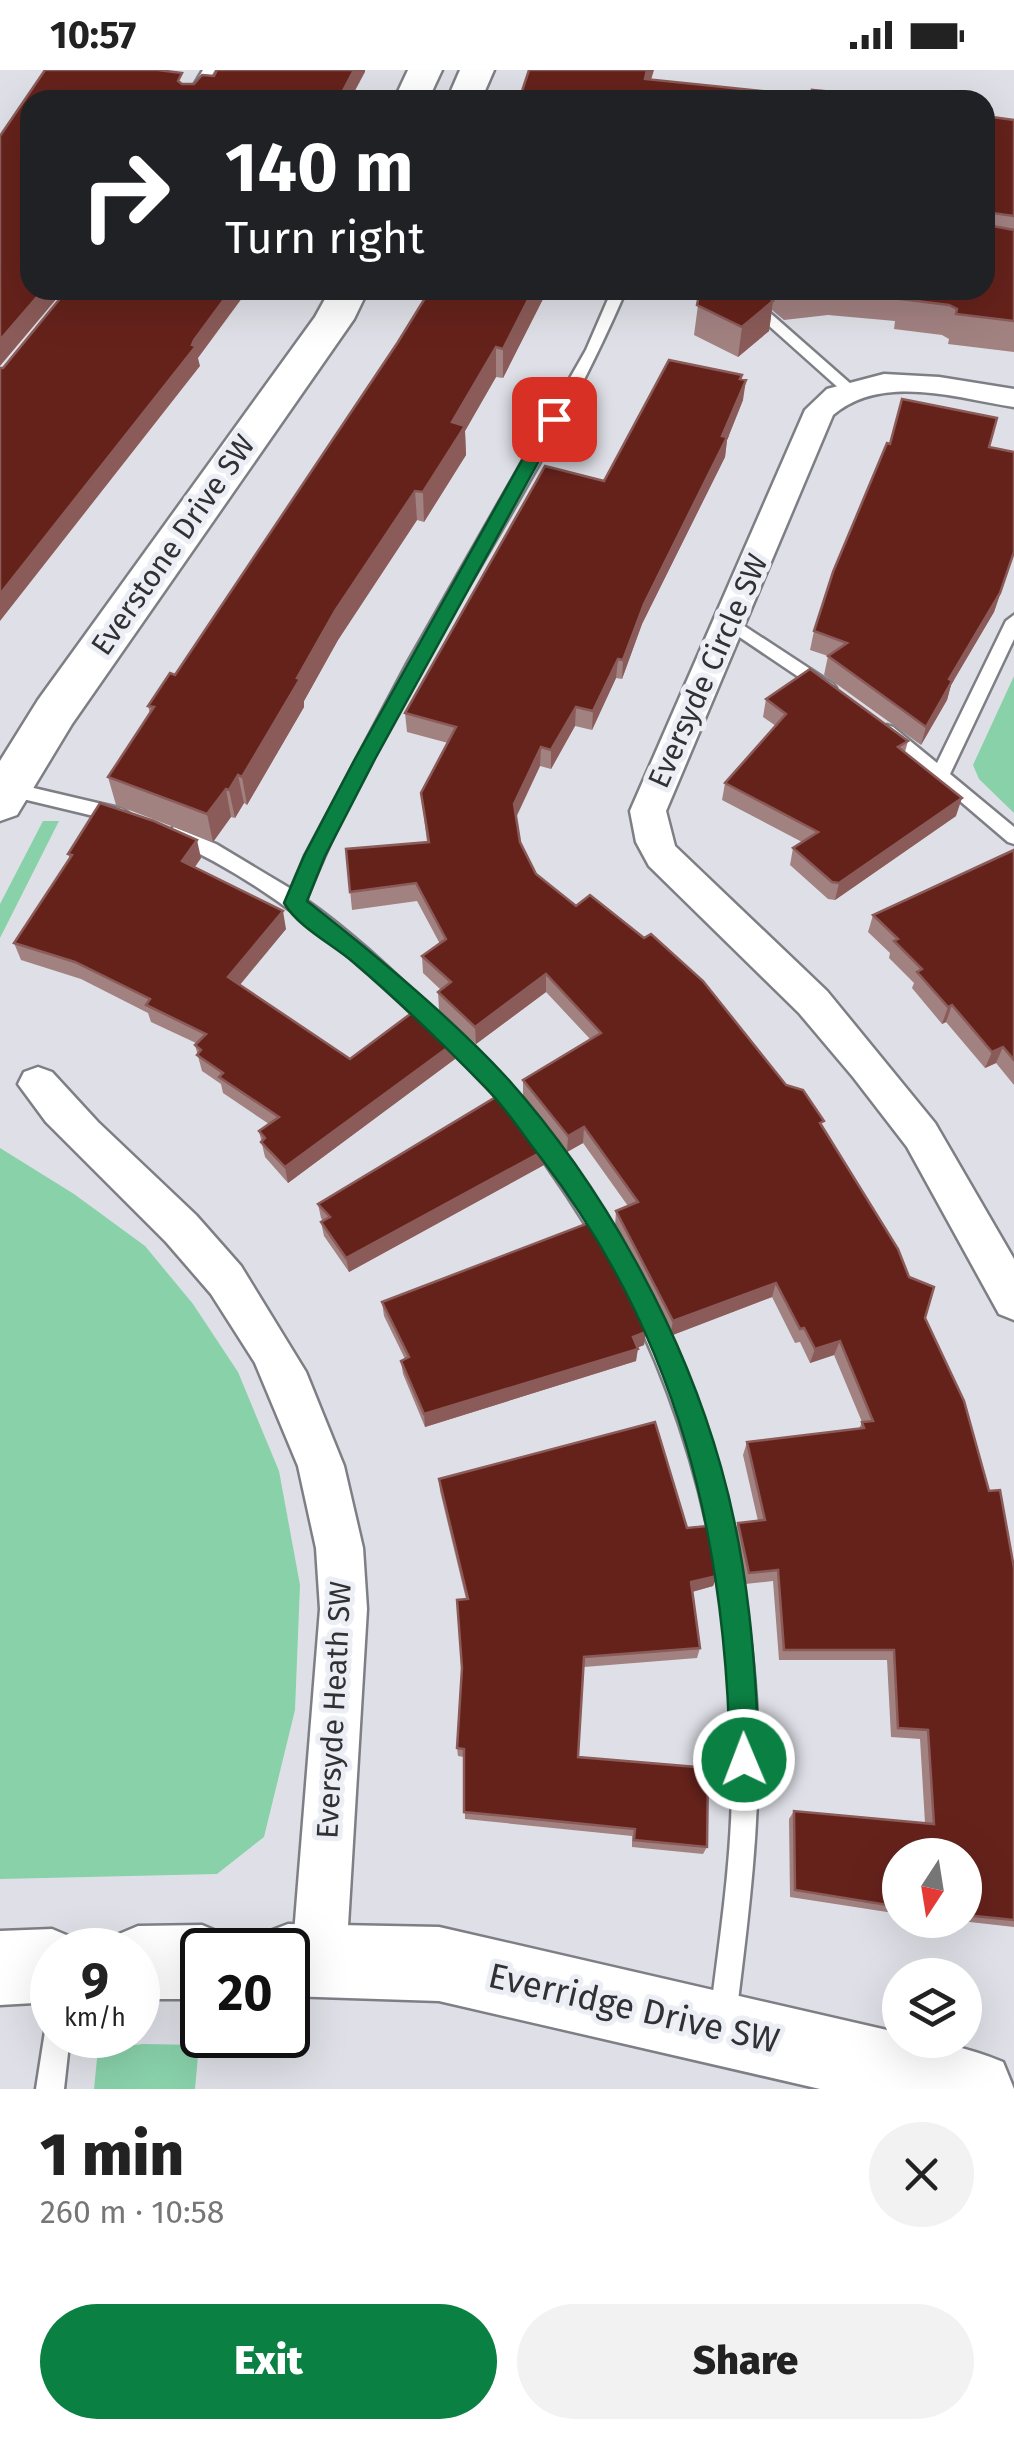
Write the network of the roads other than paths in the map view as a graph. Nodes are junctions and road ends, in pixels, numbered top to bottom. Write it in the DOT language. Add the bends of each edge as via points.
graph roads {
  1 [pos="344,300"];
  2 [pos="614,300"];
  3 [pos="747,300"];
  4 [pos="847,388"];
  5 [pos="1014,398"];
  6 [pos="1014,621"];
  7 [pos="729,622"];
  8 [pos="840,698"];
  9 [pos="869,718"];
  10 [pos="941,774"];
  11 [pos="4,796"];
  12 [pos="1014,837"];
  13 [pos="295,903"];
  14 [pos="38,1084"];
  15 [pos="1008,1275"];
  16 [pos="308,1928"];
  17 [pos="310,1959"];
  18 [pos="30,1967"];
  19 [pos="0,1968"];
  20 [pos="721,2028"];
  21 [pos="53,2058"];
  22 [pos="50,2089"];
  23 [pos="976,2089"];
  1 -- 11 [label="street, Everstone Drive SW" via="55,712"];
  2 -- 13 [label="lane" via="356,775"];
  3 -- 4 [label="lane"];
  4 -- 5 [label="street" via="888,382"];
  4 -- 7 [label="street, Eversyde Circle SW" via="820,410"];
  6 -- 10 [label="lane"];
  7 -- 8 [label="lane"];
  7 -- 15 [label="street, Eversyde Circle SW" via="653,794 648,812 654,842 866,1064 921,1135"];
  9 -- 10 [label="lane"];
  10 -- 12 [label="lane"];
  11 -- 13 [label="lane" via="112,812 151,826 252,874"];
  13 -- 20 [label="lane" via="497,1084 615,1246 682,1388 708,1468 742,1668 745,1791"];
  14 -- 16 [label="street, Eversyde Heath SW" via="68,1123 180,1224 226,1279 299,1399 336,1531 344,1588 338,1718"];
  17 -- 20 [label="street, Everridge Drive SW" via="439,1964"];
  18 -- 19 [label="street"];
  20 -- 23 [label="street, Everridge Drive SW"];
  21 -- 22 [label="lane"];
}
